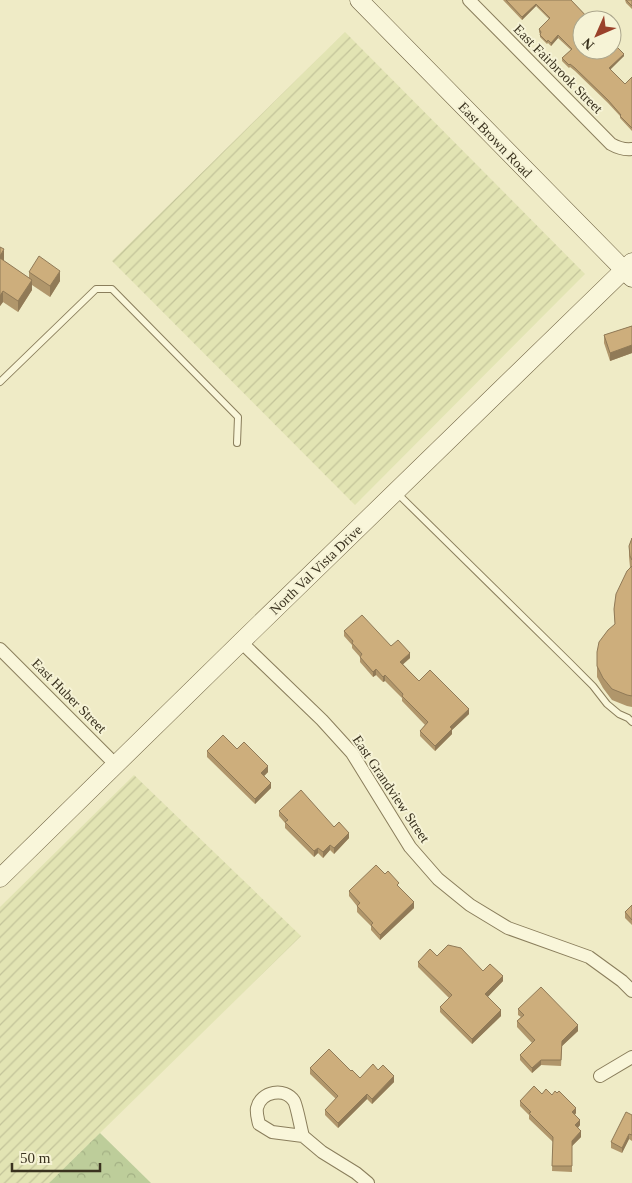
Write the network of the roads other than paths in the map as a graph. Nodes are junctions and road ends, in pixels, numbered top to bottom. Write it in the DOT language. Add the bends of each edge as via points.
graph roads {
  1 [pos="359,0"];
  2 [pos="469,0"];
  3 [pos="631,149"];
  4 [pos="629,270"];
  5 [pos="0,382"];
  6 [pos="236,443"];
  7 [pos="396,492"];
  8 [pos="241,642"];
  9 [pos="0,649"];
  10 [pos="632,722"];
  11 [pos="116,764"];
  12 [pos="0,878"];
  13 [pos="632,991"];
  14 [pos="632,1057"];
  15 [pos="600,1076"];
  16 [pos="303,1136"];
  17 [pos="368,1183"];
  1 -- 4 [label="main road, East Brown Road"];
  2 -- 3 [label="street, East Fairbrook Street" via="611,144"];
  4 -- 7 [label="main road, North Val Vista Drive"];
  5 -- 6 [label="lane" via="96,289 112,289 238,417"];
  7 -- 8 [label="main road, North Val Vista Drive"];
  7 -- 10 [label="lane" via="570,663 607,704"];
  8 -- 11 [label="main road, North Val Vista Drive"];
  8 -- 13 [label="street, East Grandview Street" via="352,753 410,847 438,879 470,905 508,928 589,957"];
  9 -- 11 [label="street, East Huber Street"];
  11 -- 12 [label="main road, North Val Vista Drive"];
  14 -- 15 [label="street"];
  16 -- 17 [label="street"];
}
